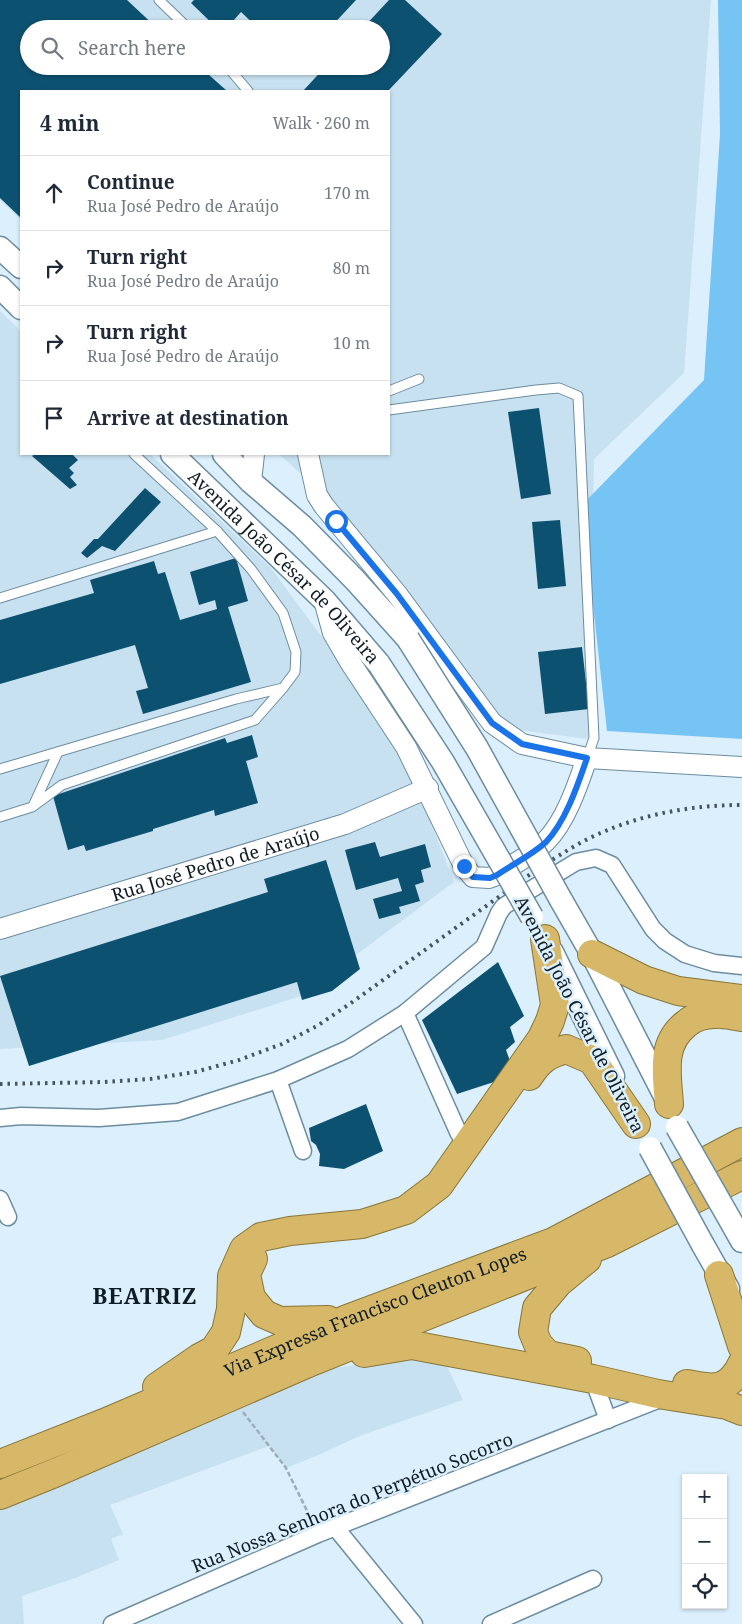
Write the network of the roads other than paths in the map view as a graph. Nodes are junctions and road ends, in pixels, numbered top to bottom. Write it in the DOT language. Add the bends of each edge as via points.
graph roads {
  1 [pos="159,0"];
  2 [pos="180,20"];
  3 [pos="235,75"];
  4 [pos="247,90"];
  5 [pos="0,248"];
  6 [pos="20,266"];
  7 [pos="0,287"];
  8 [pos="20,307"];
  9 [pos="419,379"];
  10 [pos="390,391"];
  11 [pos="390,410"];
  12 [pos="135,455"];
  13 [pos="173,455"];
  14 [pos="225,455"];
  15 [pos="254,455"];
  16 [pos="308,455"];
  17 [pos="251,482"];
  18 [pos="217,531"];
  19 [pos="0,598"];
  20 [pos="324,600"];
  21 [pos="283,688"];
  22 [pos="58,752"];
  23 [pos="587,758"];
  24 [pos="742,767"];
  25 [pos="0,769"];
  26 [pos="428,788"];
  27 [pos="32,807"];
  28 [pos="0,817"];
  29 [pos="539,928"];
  30 [pos="0,929"];
  31 [pos="592,954"];
  32 [pos="742,966"];
  33 [pos="742,999"];
  34 [pos="405,1013"];
  35 [pos="742,1017"];
  36 [pos="278,1080"];
  37 [pos="673,1116"];
  38 [pos="0,1118"];
  39 [pos="636,1124"];
  40 [pos="459,1134"];
  41 [pos="742,1142"];
  42 [pos="303,1151"];
  43 [pos="742,1175"];
  44 [pos="0,1199"];
  45 [pos="8,1217"];
  46 [pos="738,1233"];
  47 [pos="607,1243"];
  48 [pos="719,1275"];
  49 [pos="742,1312"];
  50 [pos="347,1318"];
  51 [pos="742,1346"];
  52 [pos="313,1361"];
  53 [pos="742,1364"];
  54 [pos="594,1378"];
  55 [pos="670,1395"];
  56 [pos="742,1411"];
  57 [pos="608,1420"];
  58 [pos="104,1423"];
  59 [pos="0,1464"];
  60 [pos="0,1495"];
  61 [pos="335,1527"];
  62 [pos="593,1579"];
  63 [pos="112,1624"];
  64 [pos="414,1624"];
  65 [pos="491,1624"];
  1 -- 2 [label="lane"];
  3 -- 4 [label="lane"];
  5 -- 6 [label="main road"];
  7 -- 8 [label="main road"];
  9 -- 10 [label="lane"];
  11 -- 23 [label="lane" via="559,388 578,396 594,738"];
  12 -- 18 [label="lane"];
  13 -- 20 [label="main road, Avenida João César de Oliveira"];
  14 -- 17 [label="main road, Avenida João César de Oliveira"];
  15 -- 17 [label="street"];
  16 -- 23 [label="street" via="317,495 324,506 397,594 492,723 522,744"];
  17 -- 31 [label="main road, Avenida João César de Oliveira, bridge" via="302,526 408,639 477,748"];
  18 -- 19 [label="lane"];
  18 -- 21 [label="lane" via="251,569 283,613 296,652 295,672"];
  20 -- 26 [label="street" via="333,633 406,747"];
  20 -- 29 [label="main road, Avenida João César de Oliveira, bridge" via="378,664 443,762"];
  21 -- 22 [label="lane"];
  21 -- 27 [label="lane" via="255,720 62,785"];
  22 -- 25 [label="lane"];
  22 -- 27 [label="lane"];
  23 -- 24 [label="street"];
  23 -- 26 [label="street" via="570,804 546,842 490,878 473,877 464,866"];
  26 -- 30 [label="street, Rua José Pedro de Araújo" via="345,824"];
  27 -- 28 [label="lane"];
  29 -- 39 [label="main road, Avenida João César de Oliveira"];
  29 -- 58 [label="highway" via="555,1005 550,1021 542,1038 439,1185 406,1210 362,1224 261,1237 244,1249 232,1276 231,1309 226,1332 214,1350"];
  31 -- 33 [label="highway" via="661,986"];
  31 -- 37 [label="main road, Avenida João César de Oliveira"];
  32 -- 34 [label="street" via="714,964 685,954 665,941 653,929 612,865 596,858 576,862 504,906 484,947"];
  34 -- 36 [label="street" via="348,1049"];
  34 -- 40 [label="street"];
  35 -- 37 [label="highway" via="715,1013 698,1016 677,1031 668,1046 667,1067"];
  36 -- 38 [label="street" via="178,1112 99,1118"];
  36 -- 42 [label="street"];
  37 -- 46 [label="main road, Avenida João César de Oliveira, bridge"];
  39 -- 48 [label="main road, Avenida João César de Oliveira, bridge"];
  39 -- 50 [label="highway" via="592,1060 566,1049 550,1054 536,1066 449,1193 418,1220 363,1235 291,1241 262,1249 251,1261 246,1274 251,1298 264,1314 280,1321"];
  41 -- 50 [label="highway, Via Expressa Francisco Cleuton Lopes" via="552,1242"];
  43 -- 47 [label="highway, Via Expressa Francisco Cleuton Lopes"];
  44 -- 45 [label="street"];
  47 -- 52 [label="highway, Via Expressa Francisco Cleuton Lopes"];
  47 -- 53 [label="highway" via="558,1283 537,1308 533,1332 548,1355 700,1387 720,1387 735,1378"];
  48 -- 49 [label="main road, Avenida João César de Oliveira"];
  48 -- 51 [label="highway"];
  50 -- 58 [label="highway, Via Expressa Francisco Cleuton Lopes"];
  52 -- 54 [label="highway" via="412,1345"];
  52 -- 60 [label="highway, Via Expressa Francisco Cleuton Lopes"];
  54 -- 55 [label="highway"];
  54 -- 57 [label="street"];
  55 -- 56 [label="highway" via="728,1405"];
  55 -- 57 [label="street, Rua Nossa Senhora do Perpétuo Socorro"];
  57 -- 61 [label="street, Rua Nossa Senhora do Perpétuo Socorro"];
  58 -- 59 [label="highway, Via Expressa Francisco Cleuton Lopes"];
  61 -- 63 [label="street, Rua Nossa Senhora do Perpétuo Socorro"];
  61 -- 64 [label="street"];
  62 -- 65 [label="street"];
}
